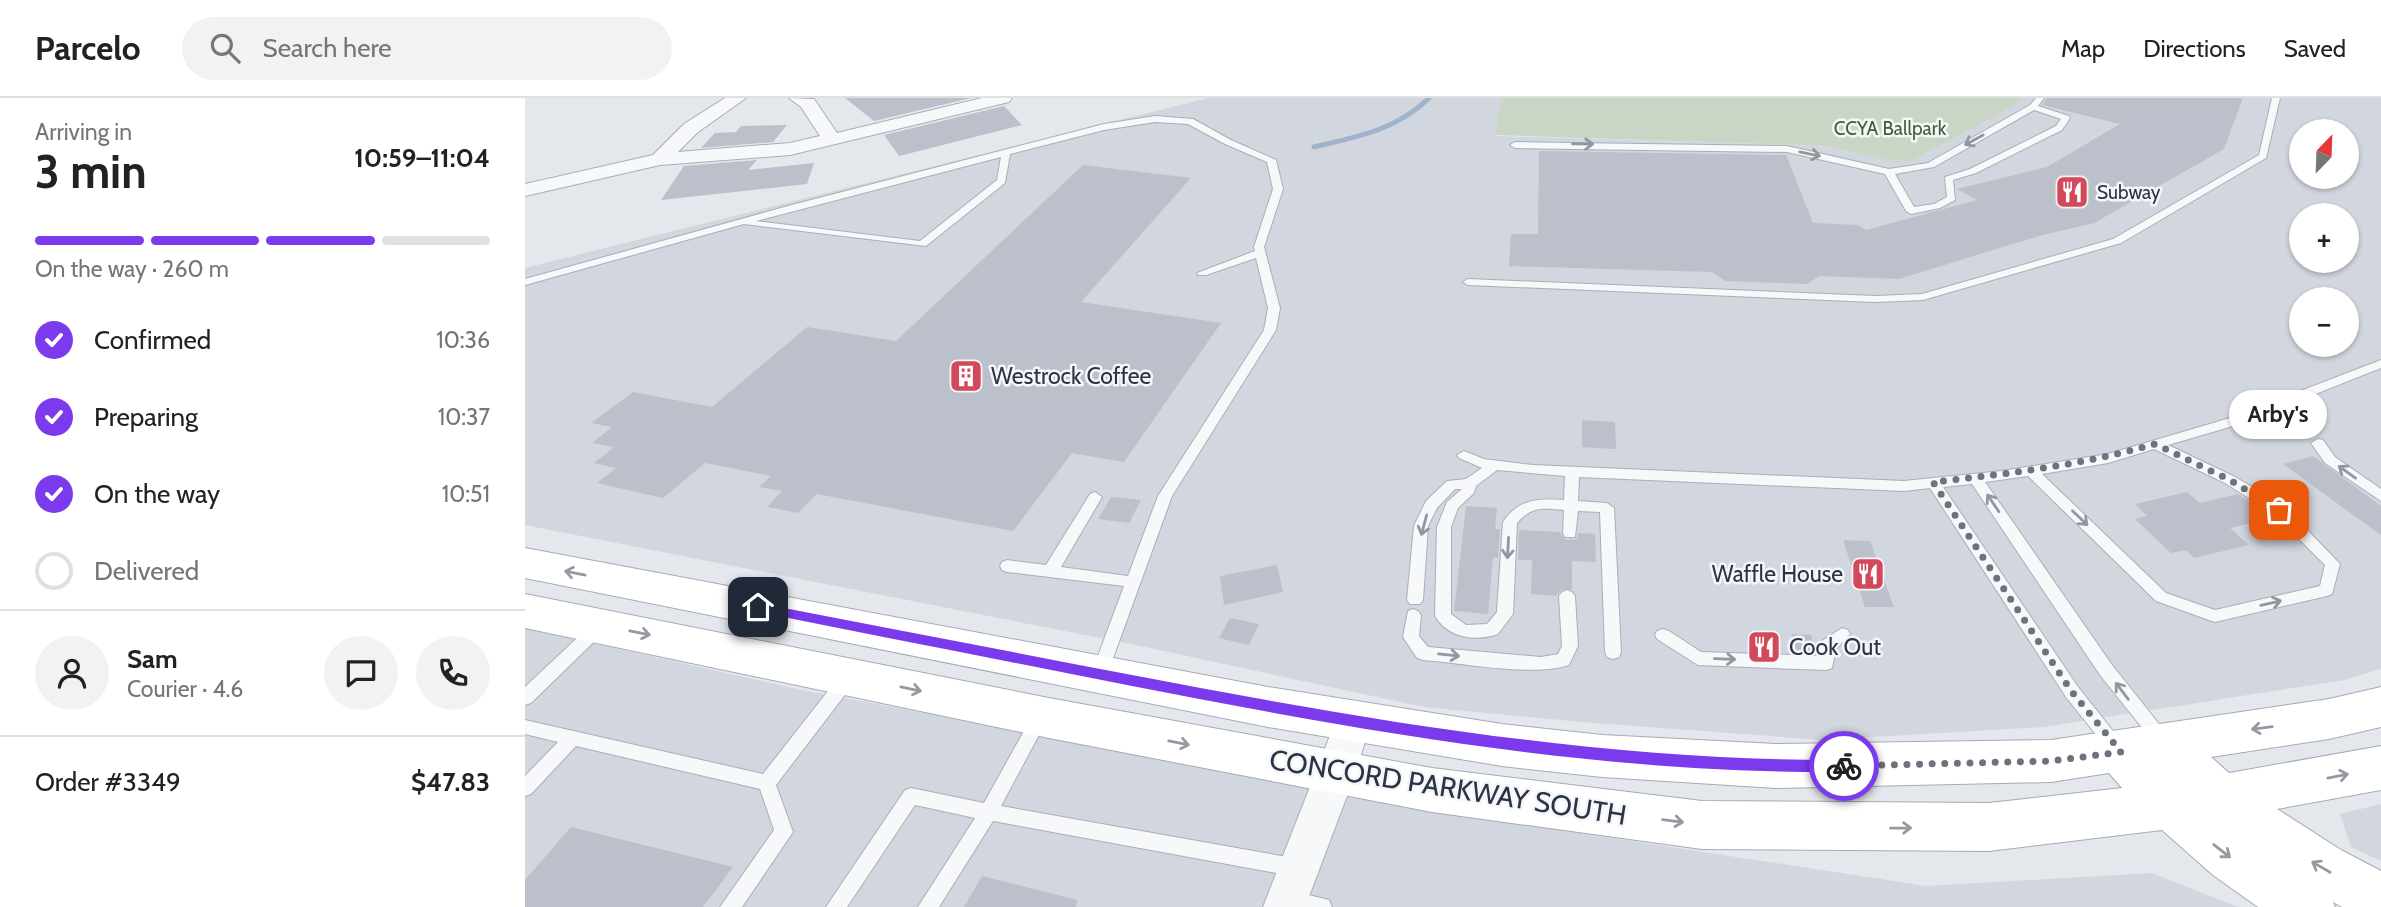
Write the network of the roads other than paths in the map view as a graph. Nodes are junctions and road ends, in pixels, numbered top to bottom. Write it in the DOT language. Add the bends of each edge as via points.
graph roads {
  1 [pos="737,98"];
  2 [pos="799,98"];
  3 [pos="1003,98"];
  4 [pos="2040,98"];
  5 [pos="2276,98"];
  6 [pos="2033,107"];
  7 [pos="832,141"];
  8 [pos="1515,145"];
  9 [pos="1006,153"];
  10 [pos="660,159"];
  11 [pos="1889,172"];
  12 [pos="525,185"];
  13 [pos="525,190"];
  14 [pos="740,222"];
  15 [pos="1260,253"];
  16 [pos="1202,273"];
  17 [pos="525,282"];
  18 [pos="1468,282"];
  19 [pos="2381,364"];
  20 [pos="2318,443"];
  21 [pos="2155,444"];
  22 [pos="1464,455"];
  23 [pos="1493,466"];
  24 [pos="1572,471"];
  25 [pos="2031,471"];
  26 [pos="1975,478"];
  27 [pos="1933,482"];
  28 [pos="1469,484"];
  29 [pos="2381,496"];
  30 [pos="1095,497"];
  31 [pos="1570,505"];
  32 [pos="1570,533"];
  33 [pos="525,563"];
  34 [pos="1007,566"];
  35 [pos="1049,572"];
  36 [pos="1133,582"];
  37 [pos="1567,596"];
  38 [pos="525,611"];
  39 [pos="600,626"];
  40 [pos="1842,634"];
  41 [pos="1663,635"];
  42 [pos="1613,652"];
  43 [pos="1100,673"];
  44 [pos="849,677"];
  45 [pos="525,698"];
  46 [pos="2381,707"];
  47 [pos="1041,716"];
  48 [pos="1353,721"];
  49 [pos="525,727"];
  50 [pos="573,738"];
  51 [pos="2143,748"];
  52 [pos="2381,768"];
  53 [pos="1337,772"];
  54 [pos="767,783"];
  55 [pos="525,788"];
  56 [pos="2223,797"];
  57 [pos="2171,806"];
  58 [pos="988,813"];
  59 [pos="1298,895"];
  60 [pos="2381,900"];
  61 [pos="730,907"];
  62 [pos="836,907"];
  63 [pos="928,907"];
  64 [pos="2308,907"];
  1 -- 10 [label="street" via="691,128"];
  2 -- 7 [label="street" via="808,103"];
  3 -- 7 [label="street"];
  4 -- 6 [label="lane"];
  5 -- 18 [label="lane" via="2263,156 2115,242 1923,297 1875,299"];
  6 -- 11 [label="lane, one-way" via="1931,164"];
  6 -- 11 [label="lane" via="2066,118 2059,128 1948,179 1952,198 1937,206 1911,211"];
  7 -- 10 [label="street" via="790,149"];
  8 -- 11 [label="lane, one-way" via="1787,149"];
  9 -- 14 [label="lane"];
  9 -- 14 [label="lane" via="1002,181 922,244"];
  9 -- 15 [label="lane" via="1155,119 1190,121 1271,160 1278,189"];
  10 -- 12 [label="street"];
  10 -- 13 [label="street"];
  14 -- 17 [label="lane"];
  15 -- 16 [label="lane"];
  15 -- 36 [label="lane" via="1274,307 1270,330 1165,496"];
  19 -- 21 [label="lane" via="2235,421"];
  29 -- 20 [label="lane, one-way" via="2330,460"];
  21 -- 25 [label="lane" via="2108,458"];
  25 -- 21 [label="lane, one-way" via="2161,597 2215,616 2327,590 2333,564 2279,510"];
  22 -- 23 [label="lane"];
  23 -- 24 [label="lane"];
  23 -- 28 [label="lane"];
  24 -- 27 [label="lane" via="1904,486"];
  24 -- 31 [label="lane"];
  25 -- 26 [label="lane"];
  26 -- 27 [label="lane"];
  51 -- 26 [label="lane, one-way" via="2106,670"];
  27 -- 51 [label="lane" via="2072,692"];
  31 -- 28 [label="lane, one-way" via="1542,503 1521,509 1510,522 1504,614 1492,630 1473,633 1457,628 1443,616 1444,527 1452,506 1469,491"];
  28 -- 37 [label="lane, one-way" via="1452,484 1431,505 1421,526 1411,637 1423,653 1541,664 1563,660 1570,646"];
  30 -- 35 [label="lane"];
  31 -- 32 [label="lane"];
  31 -- 42 [label="lane" via="1607,508"];
  43 -- 33 [label="main road, CONCORD PARKWAY SOUTH, one-way"];
  34 -- 35 [label="lane"];
  35 -- 36 [label="lane"];
  36 -- 43 [label="lane"];
  38 -- 39 [label="main road, CONCORD PARKWAY SOUTH"];
  39 -- 44 [label="main road, CONCORD PARKWAY SOUTH, one-way"];
  39 -- 45 [label="lane"];
  41 -- 40 [label="lane, one-way" via="1699,658 1826,663 1828,646"];
  43 -- 48 [label="main road, CONCORD PARKWAY SOUTH"];
  44 -- 47 [label="main road, CONCORD PARKWAY SOUTH, one-way"];
  44 -- 54 [label="lane"];
  46 -- 51 [label="main road, CONCORD PARKWAY SOUTH, one-way"];
  47 -- 53 [label="main road, CONCORD PARKWAY SOUTH, one-way"];
  47 -- 58 [label="lane"];
  48 -- 51 [label="main road, CONCORD PARKWAY SOUTH" via="1602,756 1776,766 2051,761"];
  48 -- 53 [label="street"];
  49 -- 50 [label="lane"];
  50 -- 54 [label="lane"];
  50 -- 55 [label="lane"];
  51 -- 56 [label="main road"];
  51 -- 57 [label="main road"];
  56 -- 52 [label="main road, CONCORD PARKWAY SOUTH, one-way"];
  53 -- 57 [label="main road, CONCORD PARKWAY SOUTH, one-way" via="1432,790 1702,825 1989,827"];
  53 -- 59 [label="street"];
  54 -- 61 [label="lane" via="784,832"];
  56 -- 57 [label="main road, CONCORD PARKWAY SOUTH"];
  60 -- 56 [label="main road, one-way" via="2307,859"];
  57 -- 64 [label="main road, one-way" via="2233,860"];
  58 -- 59 [label="lane"];
  58 -- 62 [label="lane" via="911,796"];
  58 -- 63 [label="lane"];
}
